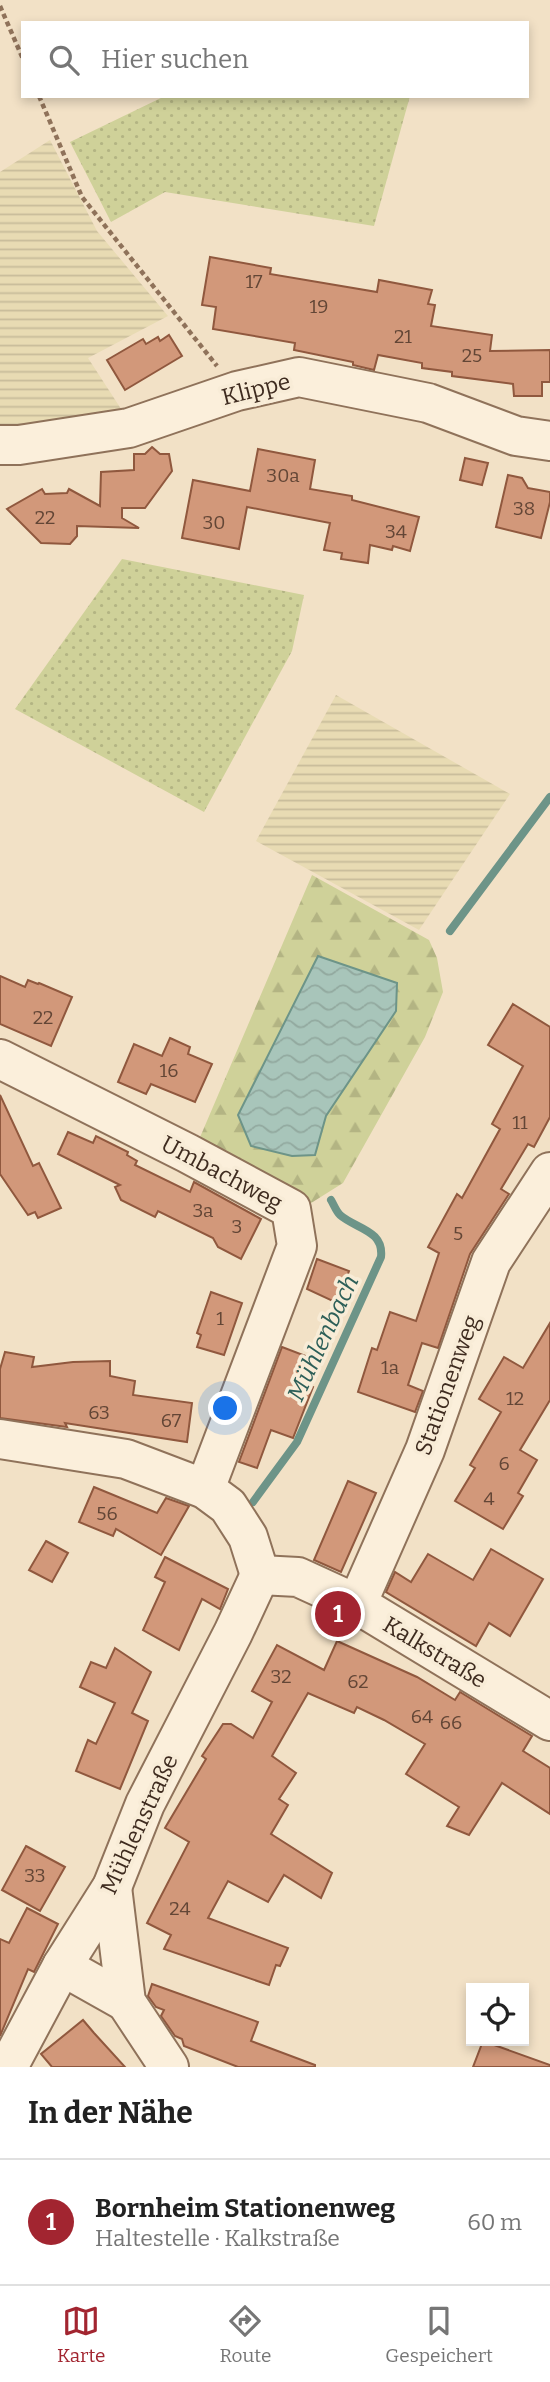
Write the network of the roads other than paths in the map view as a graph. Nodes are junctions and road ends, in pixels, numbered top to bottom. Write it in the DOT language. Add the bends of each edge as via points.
graph roads {
  1 [pos="550,441"];
  2 [pos="0,445"];
  3 [pos="0,1059"];
  4 [pos="550,1172"];
  5 [pos="0,1439"];
  6 [pos="205,1489"];
  7 [pos="260,1576"];
  8 [pos="357,1604"];
  9 [pos="550,1721"];
  10 [pos="111,1887"];
  11 [pos="62,1966"];
  12 [pos="126,2003"];
  13 [pos="6,2063"];
  14 [pos="169,2067"];
  1 -- 2 [label="street, Klippe" via="516,436 428,403 299,377 237,391 129,428"];
  3 -- 6 [label="street, Umbachweg" via="291,1209 297,1246"];
  4 -- 8 [label="street, Stationenweg" via="491,1262 425,1450"];
  5 -- 6 [label="street" via="126,1459"];
  6 -- 7 [label="street" via="228,1506 248,1536"];
  7 -- 8 [label="street, Kalkstraße" via="298,1577"];
  7 -- 10 [label="street, Mühlenstraße" via="145,1804"];
  8 -- 9 [label="street, Kalkstraße"];
  10 -- 11 [label="street, Mühlenstraße"];
  10 -- 12 [label="street"];
  11 -- 12 [label="street"];
  11 -- 13 [label="street, Mühlenstraße"];
  12 -- 14 [label="street"];
}
